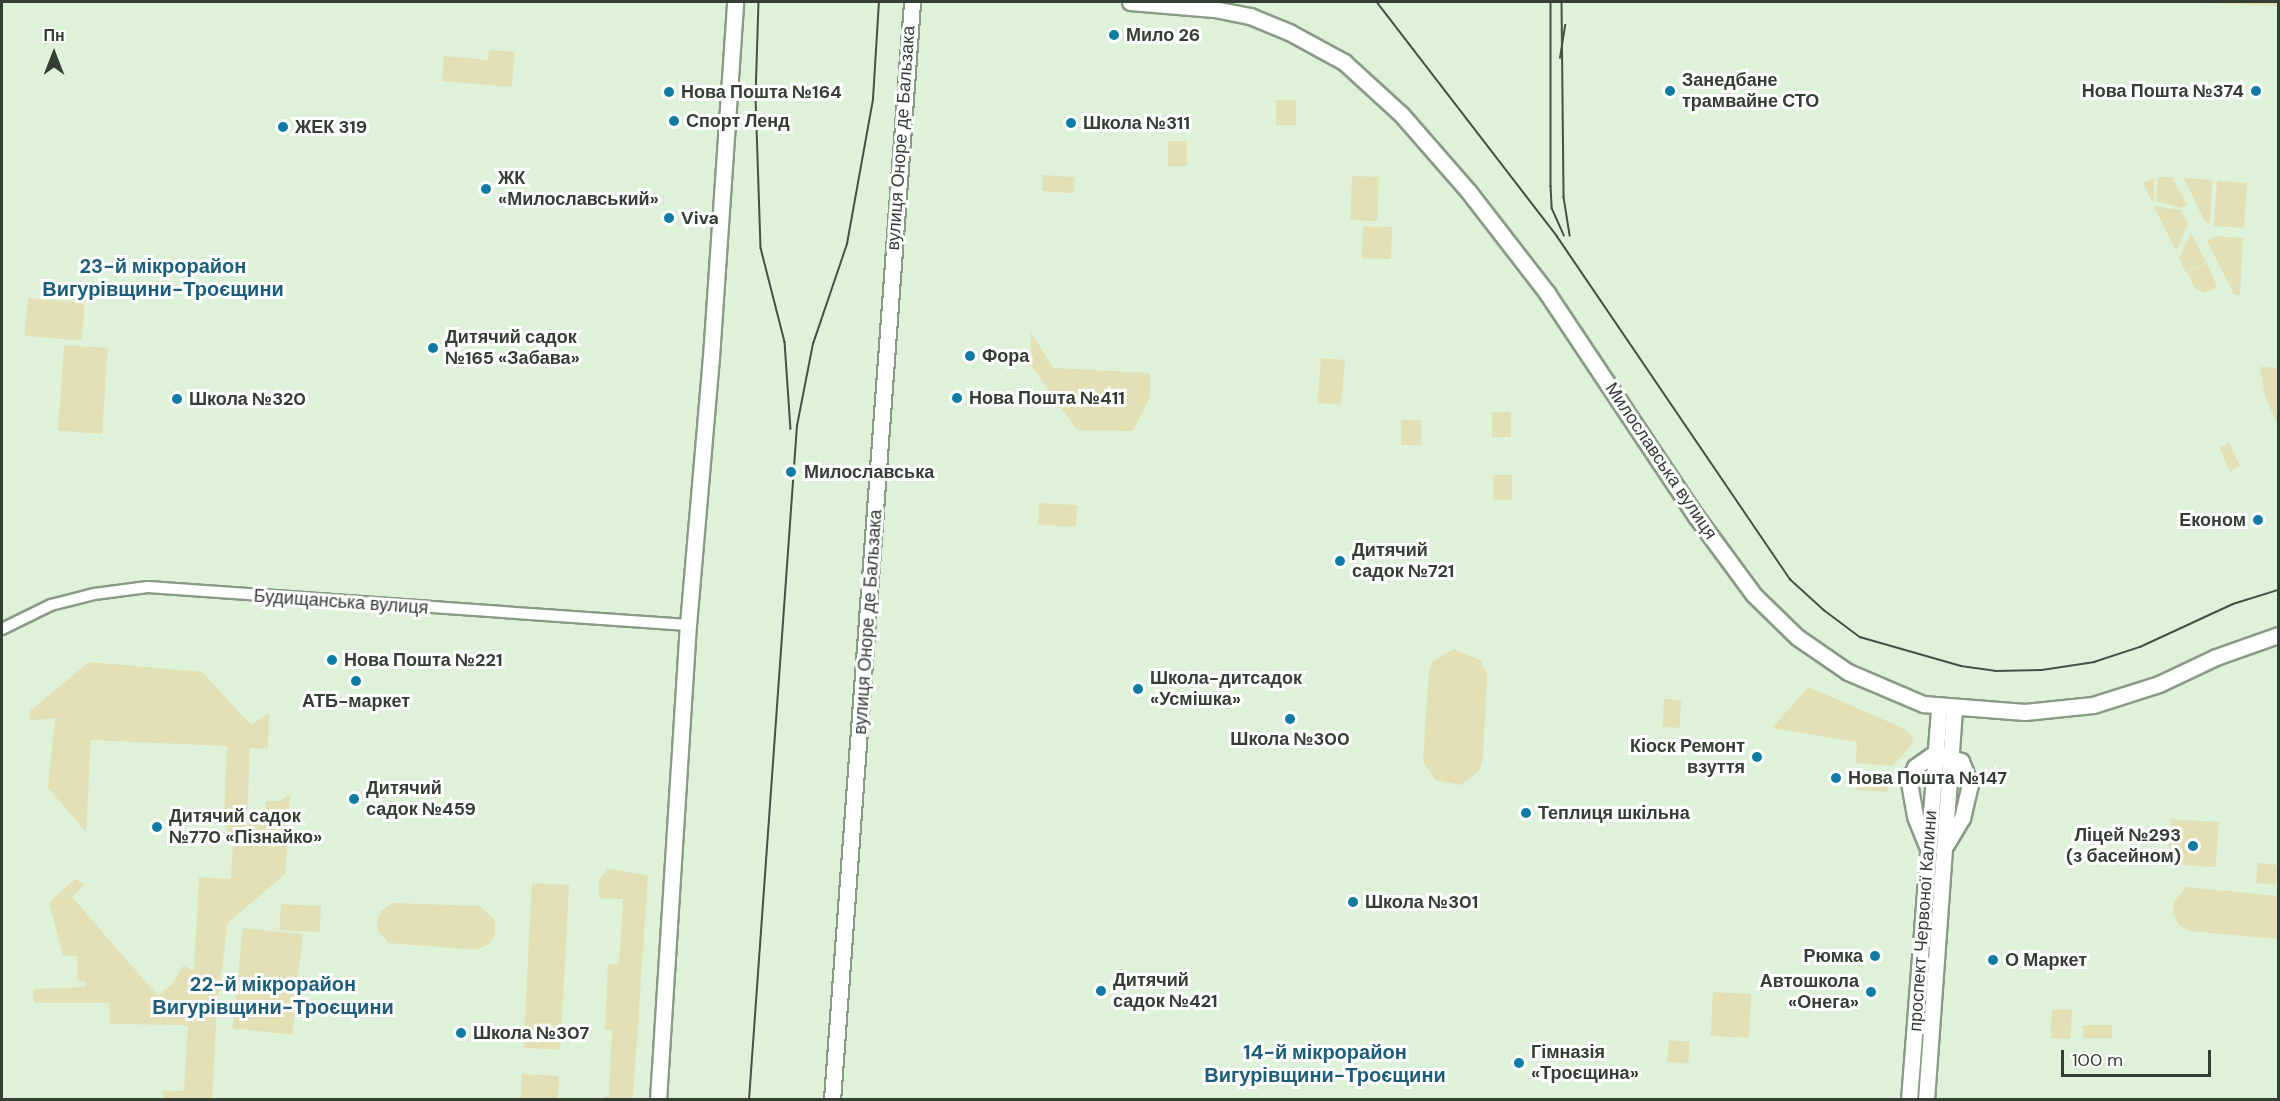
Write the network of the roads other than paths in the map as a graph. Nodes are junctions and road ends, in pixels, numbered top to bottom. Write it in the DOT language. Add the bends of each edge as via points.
graph roads {
  1 [pos="735,2"];
  2 [pos="912,2"];
  3 [pos="1130,2"];
  4 [pos="688,625"];
  5 [pos="2,629"];
  6 [pos="2278,635"];
  7 [pos="1947,708"];
  8 [pos="1943,754"];
  9 [pos="1929,849"];
  10 [pos="1944,849"];
  11 [pos="658,1100"];
  12 [pos="832,1100"];
  13 [pos="1910,1100"];
  14 [pos="1926,1100"];
  1 -- 4 [label="street"];
  2 -- 12 [label="street, вулиця Оноре де Бальзака"];
  3 -- 7 [label="street, Милославська вулиця" via="1250,16 1320,46 1344,62 1401,114 1469,192 1547,293 1695,515 1754,595 1828,661 1873,686"];
  4 -- 5 [label="street, Будищанська вулиця" via="148,587 51,605"];
  4 -- 11 [label="street"];
  6 -- 7 [label="street, Милославська вулиця" via="2216,657 2159,684 2094,705 2025,712"];
  7 -- 8 [label="street, проспект Червоної Калини"];
  8 -- 9 [label="street, проспект Червоної Калини"];
  8 -- 9 [label="street" via="1915,767 1909,782 1915,816"];
  8 -- 10 [label="street, проспект Червоної Калини"];
  8 -- 10 [label="street" via="1961,761 1970,784 1962,818"];
  9 -- 13 [label="street, проспект Червоної Калини"];
  10 -- 14 [label="street, проспект Червоної Калини"];
}
